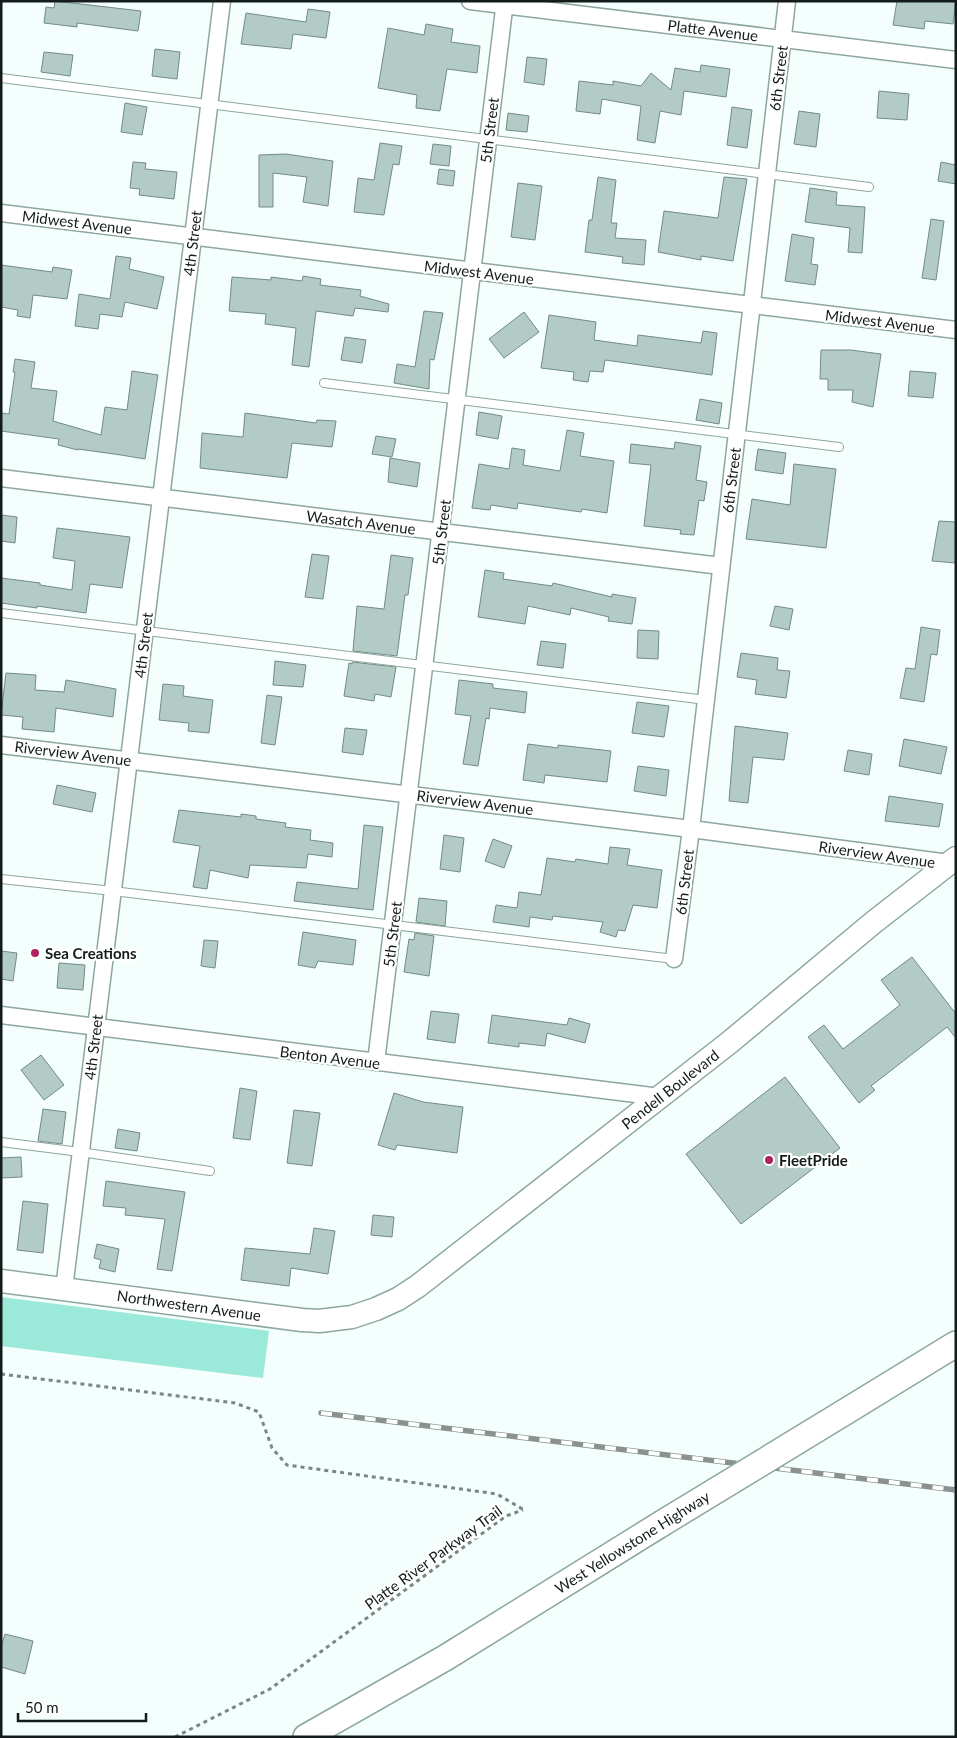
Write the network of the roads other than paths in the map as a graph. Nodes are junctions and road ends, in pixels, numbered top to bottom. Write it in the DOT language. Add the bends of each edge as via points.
graph roads {
  1 [pos="222,1"];
  2 [pos="470,1"];
  3 [pos="787,1"];
  4 [pos="505,3"];
  5 [pos="783,39"];
  6 [pos="956,60"];
  7 [pos="1,78"];
  8 [pos="209,104"];
  9 [pos="488,139"];
  10 [pos="767,174"];
  11 [pos="869,187"];
  12 [pos="1,213"];
  13 [pos="193,236"];
  14 [pos="472,271"];
  15 [pos="752,305"];
  16 [pos="956,330"];
  17 [pos="324,383"];
  18 [pos="457,400"];
  19 [pos="736,434"];
  20 [pos="839,447"];
  21 [pos="1,478"];
  22 [pos="161,497"];
  23 [pos="441,532"];
  24 [pos="721,566"];
  25 [pos="1,613"];
  26 [pos="144,630"];
  27 [pos="425,665"];
  28 [pos="706,700"];
  29 [pos="1,745"];
  30 [pos="128,760"];
  31 [pos="409,794"];
  32 [pos="691,829"];
  33 [pos="952,861"];
  34 [pos="1,879"];
  35 [pos="112,891"];
  36 [pos="393,925"];
  37 [pos="674,959"];
  38 [pos="1,1015"];
  39 [pos="96,1027"];
  40 [pos="376,1062"];
  41 [pos="660,1097"];
  42 [pos="1,1142"];
  43 [pos="80,1152"];
  44 [pos="210,1171"];
  45 [pos="1,1281"];
  46 [pos="64,1289"];
  47 [pos="376,1309"];
  48 [pos="956,1344"];
  49 [pos="306,1737"];
  1 -- 8 [label="street, 4th Street"];
  2 -- 4 [label="street, Platte Avenue"];
  3 -- 5 [label="street, 6th Street"];
  4 -- 5 [label="street, Platte Avenue"];
  4 -- 9 [label="street, 5th Street"];
  5 -- 6 [label="street, Platte Avenue"];
  5 -- 10 [label="street, 6th Street"];
  7 -- 8 [label="lane"];
  8 -- 9 [label="lane"];
  8 -- 13 [label="street, 4th Street"];
  9 -- 10 [label="lane"];
  9 -- 14 [label="street, 5th Street"];
  10 -- 11 [label="lane"];
  10 -- 15 [label="street, 6th Street"];
  12 -- 13 [label="street, Midwest Avenue"];
  13 -- 14 [label="street, Midwest Avenue"];
  13 -- 22 [label="street, 4th Street"];
  14 -- 15 [label="street, Midwest Avenue"];
  14 -- 18 [label="street, 5th Street"];
  15 -- 16 [label="street, Midwest Avenue"];
  15 -- 19 [label="street, 6th Street"];
  17 -- 18 [label="lane"];
  18 -- 19 [label="lane"];
  18 -- 23 [label="street, 5th Street"];
  19 -- 20 [label="lane"];
  19 -- 24 [label="street, 6th Street"];
  21 -- 22 [label="street, Wasatch Avenue"];
  22 -- 23 [label="street, Wasatch Avenue"];
  22 -- 26 [label="street, 4th Street"];
  23 -- 24 [label="street, Wasatch Avenue"];
  23 -- 27 [label="street, 5th Street"];
  24 -- 28 [label="street, 6th Street"];
  25 -- 26 [label="lane"];
  26 -- 27 [label="lane"];
  26 -- 30 [label="street, 4th Street"];
  27 -- 28 [label="lane"];
  27 -- 31 [label="street, 5th Street"];
  28 -- 32 [label="street, 6th Street"];
  29 -- 30 [label="street, Riverview Avenue"];
  30 -- 31 [label="street, Riverview Avenue"];
  30 -- 35 [label="street, 4th Street"];
  31 -- 32 [label="street, Riverview Avenue"];
  31 -- 36 [label="street, 5th Street"];
  32 -- 33 [label="street, Riverview Avenue"];
  32 -- 37 [label="street, 6th Street"];
  33 -- 41 [label="street, Pendell Boulevard"];
  34 -- 35 [label="lane"];
  35 -- 36 [label="lane"];
  35 -- 39 [label="street, 4th Street"];
  36 -- 37 [label="lane"];
  36 -- 40 [label="street, 5th Street"];
  38 -- 39 [label="street, Benton Avenue"];
  39 -- 40 [label="street, Benton Avenue"];
  39 -- 43 [label="street, 4th Street"];
  40 -- 41 [label="street, Benton Avenue"];
  41 -- 47 [label="street, Pendell Boulevard" via="418,1286"];
  42 -- 43 [label="lane"];
  43 -- 44 [label="lane"];
  43 -- 46 [label="street, 4th Street"];
  45 -- 46 [label="street, Northwestern Avenue"];
  46 -- 47 [label="street, Northwestern Avenue" via="302,1320 352,1317"];
  48 -- 49 [label="main road, West Yellowstone Highway, bridge" via="445,1658"];
}
